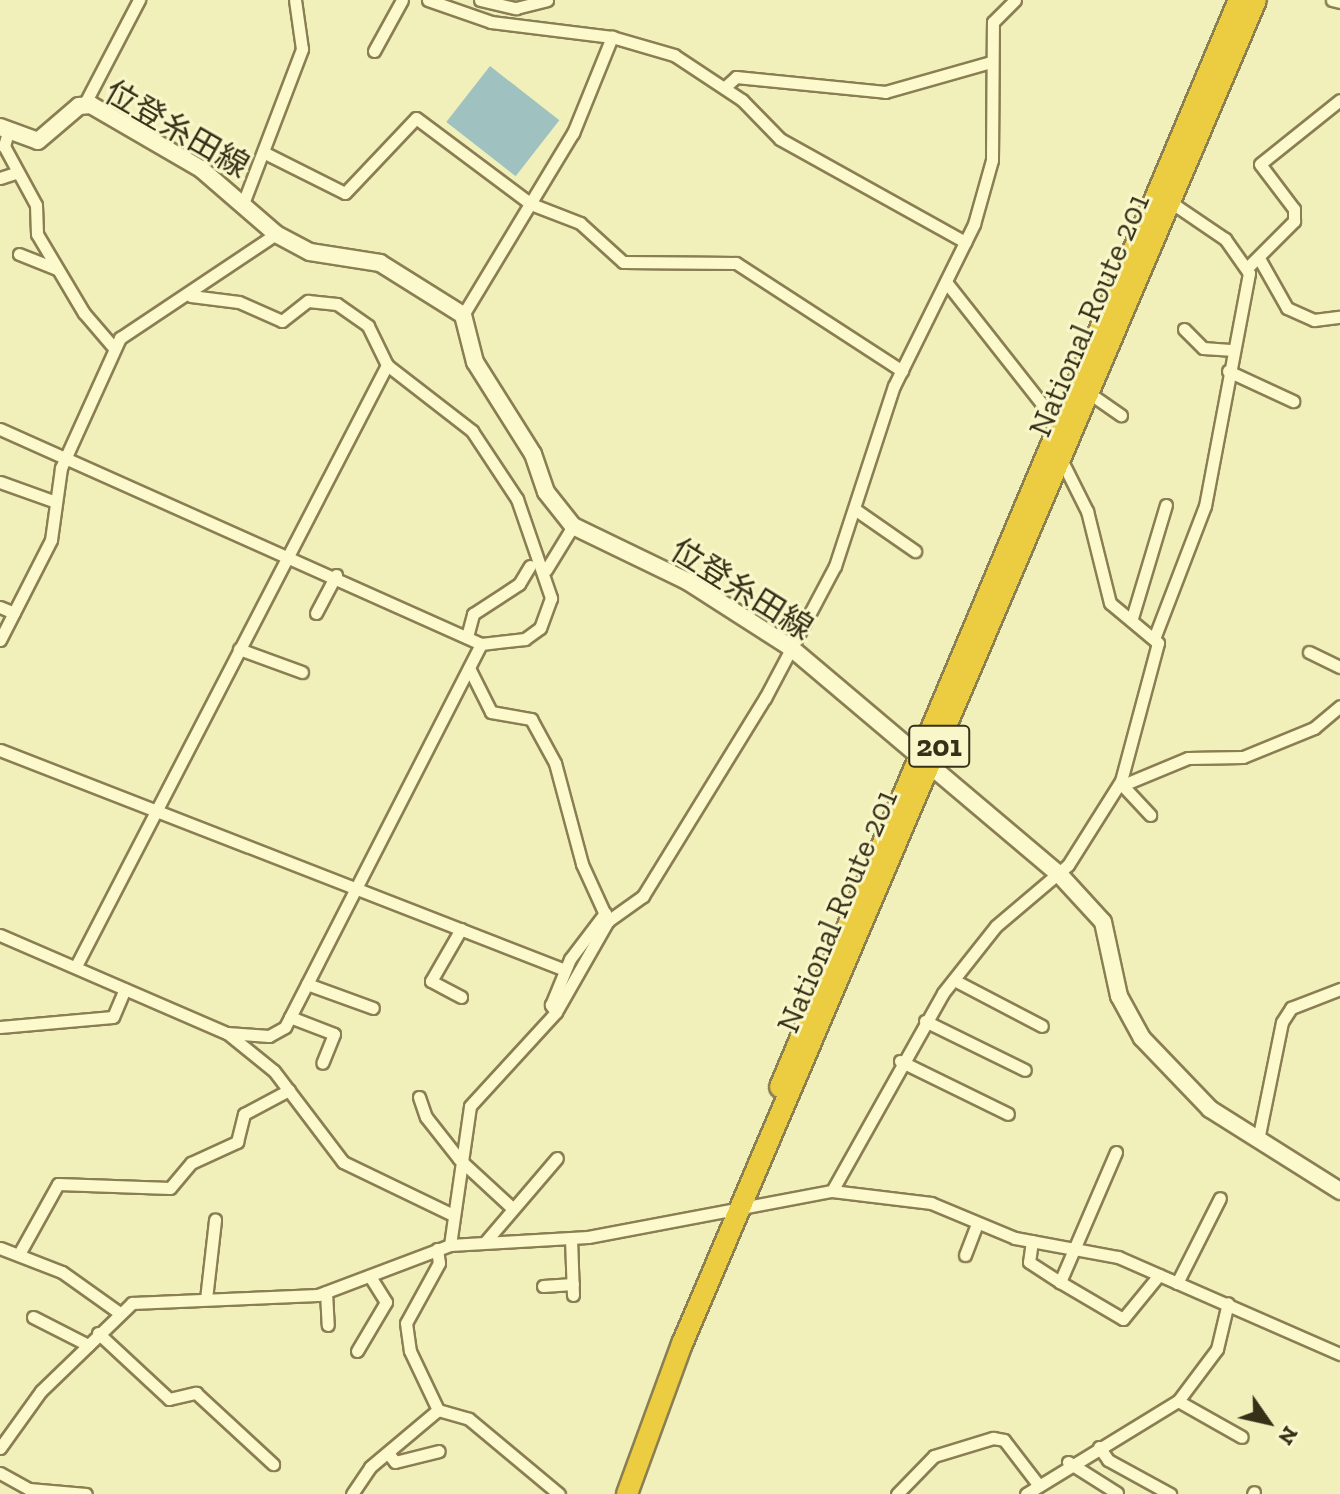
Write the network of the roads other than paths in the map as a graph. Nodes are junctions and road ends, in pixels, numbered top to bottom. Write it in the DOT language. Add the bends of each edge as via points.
graph roads {
  1 [pos="139,0"];
  2 [pos="295,0"];
  3 [pos="402,0"];
  4 [pos="428,0"];
  5 [pos="480,0"];
  6 [pos="547,0"];
  7 [pos="1015,0"];
  8 [pos="1239,0"];
  9 [pos="1256,0"];
  10 [pos="1332,0"];
  11 [pos="1340,2"];
  12 [pos="454,3"];
  13 [pos="612,37"];
  14 [pos="374,51"];
  15 [pos="991,62"];
  16 [pos="725,87"];
  17 [pos="1340,100"];
  18 [pos="84,105"];
  19 [pos="4,130"];
  20 [pos="265,153"];
  21 [pos="15,173"];
  22 [pos="0,178"];
  23 [pos="244,201"];
  24 [pos="1169,201"];
  25 [pos="531,204"];
  26 [pos="276,234"];
  27 [pos="965,242"];
  28 [pos="19,254"];
  29 [pos="1260,260"];
  30 [pos="1249,266"];
  31 [pos="57,269"];
  32 [pos="946,282"];
  33 [pos="191,296"];
  34 [pos="463,315"];
  35 [pos="1340,317"];
  36 [pos="1184,329"];
  37 [pos="114,348"];
  38 [pos="1230,350"];
  39 [pos="387,365"];
  40 [pos="902,371"];
  41 [pos="1228,371"];
  42 [pos="1089,393"];
  43 [pos="1293,401"];
  44 [pos="1121,415"];
  45 [pos="0,429"];
  46 [pos="1056,433"];
  47 [pos="66,457"];
  48 [pos="1061,460"];
  49 [pos="0,482"];
  50 [pos="56,502"];
  51 [pos="1166,505"];
  52 [pos="856,510"];
  53 [pos="573,526"];
  54 [pos="915,551"];
  55 [pos="289,554"];
  56 [pos="530,566"];
  57 [pos="546,570"];
  58 [pos="336,575"];
  59 [pos="0,607"];
  60 [pos="14,613"];
  61 [pos="316,613"];
  62 [pos="1132,618"];
  63 [pos="468,633"];
  64 [pos="1155,636"];
  65 [pos="0,640"];
  66 [pos="481,644"];
  67 [pos="790,647"];
  68 [pos="239,649"];
  69 [pos="1309,652"];
  70 [pos="1340,667"];
  71 [pos="469,668"];
  72 [pos="302,672"];
  73 [pos="1340,706"];
  74 [pos="0,750"];
  75 [pos="924,763"];
  76 [pos="1121,788"];
  77 [pos="156,810"];
  78 [pos="1150,815"];
  79 [pos="1059,874"];
  80 [pos="357,887"];
  81 [pos="606,917"];
  82 [pos="461,929"];
  83 [pos="0,935"];
  84 [pos="76,966"];
  85 [pos="565,970"];
  86 [pos="954,980"];
  87 [pos="307,984"];
  88 [pos="125,989"];
  89 [pos="1340,989"];
  90 [pos="461,997"];
  91 [pos="373,1008"];
  92 [pos="556,1012"];
  93 [pos="290,1017"];
  94 [pos="925,1021"];
  95 [pos="1042,1026"];
  96 [pos="0,1027"];
  97 [pos="227,1033"];
  98 [pos="900,1061"];
  99 [pos="322,1063"];
  100 [pos="1025,1070"];
  101 [pos="289,1090"];
  102 [pos="419,1097"];
  103 [pos="1008,1114"];
  104 [pos="1258,1140"];
  105 [pos="1116,1152"];
  106 [pos="557,1158"];
  107 [pos="459,1159"];
  108 [pos="832,1191"];
  109 [pos="1340,1191"];
  110 [pos="1220,1198"];
  111 [pos="737,1206"];
  112 [pos="511,1207"];
  113 [pos="449,1213"];
  114 [pos="215,1220"];
  115 [pos="977,1223"];
  116 [pos="571,1238"];
  117 [pos="486,1241"];
  118 [pos="1032,1241"];
  119 [pos="450,1245"];
  120 [pos="0,1248"];
  121 [pos="1070,1248"];
  122 [pos="437,1249"];
  123 [pos="19,1254"];
  124 [pos="965,1255"];
  125 [pos="1159,1275"];
  126 [pos="370,1276"];
  127 [pos="1060,1282"];
  128 [pos="1177,1283"];
  129 [pos="543,1286"];
  130 [pos="326,1292"];
  131 [pos="206,1299"];
  132 [pos="1228,1303"];
  133 [pos="118,1312"];
  134 [pos="33,1317"];
  135 [pos="328,1325"];
  136 [pos="98,1333"];
  137 [pos="88,1345"];
  138 [pos="357,1351"];
  139 [pos="1340,1354"];
  140 [pos="1178,1401"];
  141 [pos="438,1410"];
  142 [pos="1242,1437"];
  143 [pos="1099,1447"];
  144 [pos="0,1448"];
  145 [pos="439,1451"];
  146 [pos="388,1453"];
  147 [pos="1068,1462"];
  148 [pos="273,1464"];
  149 [pos="0,1473"];
  150 [pos="1037,1483"];
  151 [pos="1117,1493"];
  152 [pos="84,1494"];
  153 [pos="352,1494"];
  154 [pos="559,1494"];
  155 [pos="614,1494"];
  156 [pos="627,1494"];
  157 [pos="897,1494"];
  158 [pos="1026,1494"];
  159 [pos="1170,1494"];
  1 -- 18 [label="street"];
  2 -- 20 [label="street" via="302,49"];
  3 -- 14 [label="street"];
  4 -- 12 [label="street"];
  5 -- 6 [label="street" via="516,8"];
  7 -- 15 [label="street" via="993,22"];
  8 -- 46 [label="highway, National Route 201 / 201"];
  9 -- 24 [label="highway, National Route 201 / 201"];
  10 -- 11 [label="street"];
  12 -- 13 [label="street" via="512,26"];
  13 -- 16 [label="street" via="674,55"];
  13 -- 25 [label="street" via="573,133"];
  15 -- 16 [label="street" via="885,92 736,77"];
  15 -- 27 [label="street" via="992,160"];
  16 -- 27 [label="street" via="780,139"];
  17 -- 29 [label="street" via="1260,164 1294,209 1294,221"];
  18 -- 19 [label="main road, 位登糸田線" via="38,141"];
  18 -- 23 [label="main road, 位登糸田線"];
  19 -- 21 [label="street"];
  20 -- 23 [label="street"];
  20 -- 25 [label="street" via="345,193 398,129 416,118"];
  21 -- 22 [label="street"];
  21 -- 31 [label="street" via="36,205 37,234"];
  23 -- 26 [label="main road, 位登糸田線"];
  24 -- 30 [label="street" via="1225,239"];
  24 -- 42 [label="highway, National Route 201 / 201"];
  25 -- 34 [label="street"];
  25 -- 40 [label="street" via="580,223 623,262 736,263"];
  26 -- 33 [label="street"];
  26 -- 34 [label="main road, 位登糸田線" via="310,252 380,263"];
  27 -- 32 [label="street"];
  28 -- 31 [label="street"];
  29 -- 30 [label="street"];
  29 -- 35 [label="street" via="1287,308 1314,320"];
  30 -- 38 [label="street"];
  31 -- 37 [label="street"];
  32 -- 40 [label="street"];
  32 -- 46 [label="street" via="1050,414"];
  33 -- 37 [label="street" via="150,314"];
  33 -- 39 [label="street" via="239,302 282,321 308,301 337,304 368,326"];
  34 -- 53 [label="main road, 位登糸田線" via="475,362 533,454 546,492"];
  36 -- 38 [label="street" via="1203,348"];
  37 -- 47 [label="street"];
  38 -- 41 [label="street"];
  39 -- 55 [label="street"];
  39 -- 57 [label="street" via="472,431 517,499"];
  40 -- 52 [label="street"];
  41 -- 43 [label="street"];
  41 -- 64 [label="street" via="1205,506"];
  42 -- 44 [label="street"];
  42 -- 48 [label="highway, National Route 201 / 201"];
  45 -- 47 [label="street"];
  46 -- 48 [label="street"];
  46 -- 75 [label="highway, National Route 201 / 201"];
  47 -- 50 [label="street"];
  47 -- 55 [label="street"];
  48 -- 62 [label="street" via="1087,511 1110,603"];
  48 -- 75 [label="highway, National Route 201 / 201"];
  49 -- 50 [label="street"];
  50 -- 60 [label="street" via="51,540"];
  51 -- 62 [label="street"];
  52 -- 54 [label="street"];
  52 -- 67 [label="street"];
  53 -- 57 [label="street"];
  53 -- 67 [label="main road, 位登糸田線" via="687,581"];
  55 -- 58 [label="street"];
  55 -- 68 [label="street"];
  56 -- 63 [label="street" via="519,584 473,614"];
  57 -- 66 [label="street" via="551,598 540,628 525,639"];
  58 -- 61 [label="street"];
  58 -- 63 [label="street"];
  59 -- 60 [label="street"];
  60 -- 65 [label="street"];
  62 -- 64 [label="street"];
  63 -- 66 [label="street"];
  64 -- 76 [label="street"];
  66 -- 71 [label="street"];
  67 -- 75 [label="main road, 位登糸田線"];
  67 -- 81 [label="street" via="643,896"];
  68 -- 72 [label="street"];
  68 -- 77 [label="street"];
  69 -- 70 [label="street"];
  71 -- 80 [label="street"];
  71 -- 81 [label="street" via="491,712 517,711 537,730"];
  73 -- 76 [label="street" via="1314,728 1243,757 1188,758"];
  74 -- 77 [label="street"];
  75 -- 79 [label="main road, 位登糸田線"];
  75 -- 111 [label="highway, National Route 201 / 201"];
  76 -- 78 [label="street"];
  76 -- 79 [label="street"];
  77 -- 80 [label="street"];
  77 -- 84 [label="street"];
  79 -- 86 [label="street" via="1049,875 996,926"];
  79 -- 104 [label="main road, 位登糸田線" via="1103,922 1119,996 1142,1038 1210,1109"];
  80 -- 82 [label="street"];
  80 -- 87 [label="street"];
  81 -- 85 [label="street"];
  81 -- 92 [label="street"];
  82 -- 85 [label="street"];
  82 -- 90 [label="street" via="431,981"];
  83 -- 84 [label="street"];
  84 -- 88 [label="street"];
  85 -- 92 [label="street" via="551,1005"];
  86 -- 94 [label="street"];
  86 -- 95 [label="street"];
  87 -- 91 [label="street"];
  87 -- 93 [label="street"];
  88 -- 96 [label="street" via="113,1017"];
  88 -- 97 [label="street"];
  89 -- 104 [label="street" via="1291,1008 1282,1022"];
  92 -- 107 [label="street" via="470,1106"];
  93 -- 97 [label="street" via="269,1036"];
  93 -- 99 [label="street" via="334,1034"];
  94 -- 98 [label="street"];
  94 -- 100 [label="street"];
  97 -- 101 [label="street"];
  98 -- 103 [label="street"];
  98 -- 108 [label="street"];
  101 -- 113 [label="street" via="343,1162"];
  101 -- 123 [label="street" via="244,1114 237,1142 191,1163 170,1188 58,1184"];
  102 -- 107 [label="street"];
  104 -- 109 [label="main road, 位登糸田線"];
  105 -- 121 [label="street"];
  106 -- 112 [label="street"];
  107 -- 112 [label="street"];
  107 -- 113 [label="street"];
  108 -- 111 [label="street"];
  108 -- 115 [label="street" via="931,1203"];
  110 -- 128 [label="street"];
  111 -- 116 [label="street"];
  111 -- 155 [label="highway, National Route 201 / 201" via="670,1339"];
  111 -- 156 [label="highway, National Route 201 / 201"];
  112 -- 117 [label="street"];
  113 -- 119 [label="street"];
  114 -- 131 [label="street"];
  115 -- 118 [label="street"];
  115 -- 124 [label="street"];
  116 -- 117 [label="street"];
  116 -- 129 [label="street" via="573,1289"];
  117 -- 119 [label="street"];
  118 -- 121 [label="street"];
  118 -- 127 [label="street" via="1029,1262"];
  119 -- 122 [label="street"];
  120 -- 123 [label="street"];
  121 -- 125 [label="street"];
  121 -- 127 [label="street"];
  122 -- 126 [label="street"];
  122 -- 141 [label="street" via="439,1263 406,1323 410,1351"];
  123 -- 133 [label="street" via="62,1272"];
  125 -- 127 [label="street" via="1123,1319"];
  125 -- 128 [label="street"];
  126 -- 130 [label="street"];
  126 -- 138 [label="street" via="386,1302"];
  128 -- 132 [label="street"];
  130 -- 131 [label="street"];
  130 -- 135 [label="street"];
  131 -- 133 [label="street" via="148,1299"];
  132 -- 139 [label="street"];
  132 -- 140 [label="street" via="1217,1349"];
  133 -- 136 [label="street"];
  134 -- 137 [label="street"];
  136 -- 137 [label="street"];
  136 -- 148 [label="street" via="169,1399 196,1393"];
  137 -- 144 [label="street" via="41,1391"];
  140 -- 142 [label="street"];
  140 -- 143 [label="street"];
  141 -- 146 [label="street"];
  141 -- 154 [label="street" via="469,1419"];
  143 -- 147 [label="street"];
  143 -- 159 [label="street" via="1108,1460"];
  145 -- 146 [label="street" via="395,1462"];
  146 -- 153 [label="street"];
  147 -- 150 [label="street"];
  147 -- 151 [label="street"];
  149 -- 152 [label="street" via="29,1489"];
  150 -- 157 [label="street" via="1004,1440 993,1438 934,1456"];
  150 -- 158 [label="street"];
}
